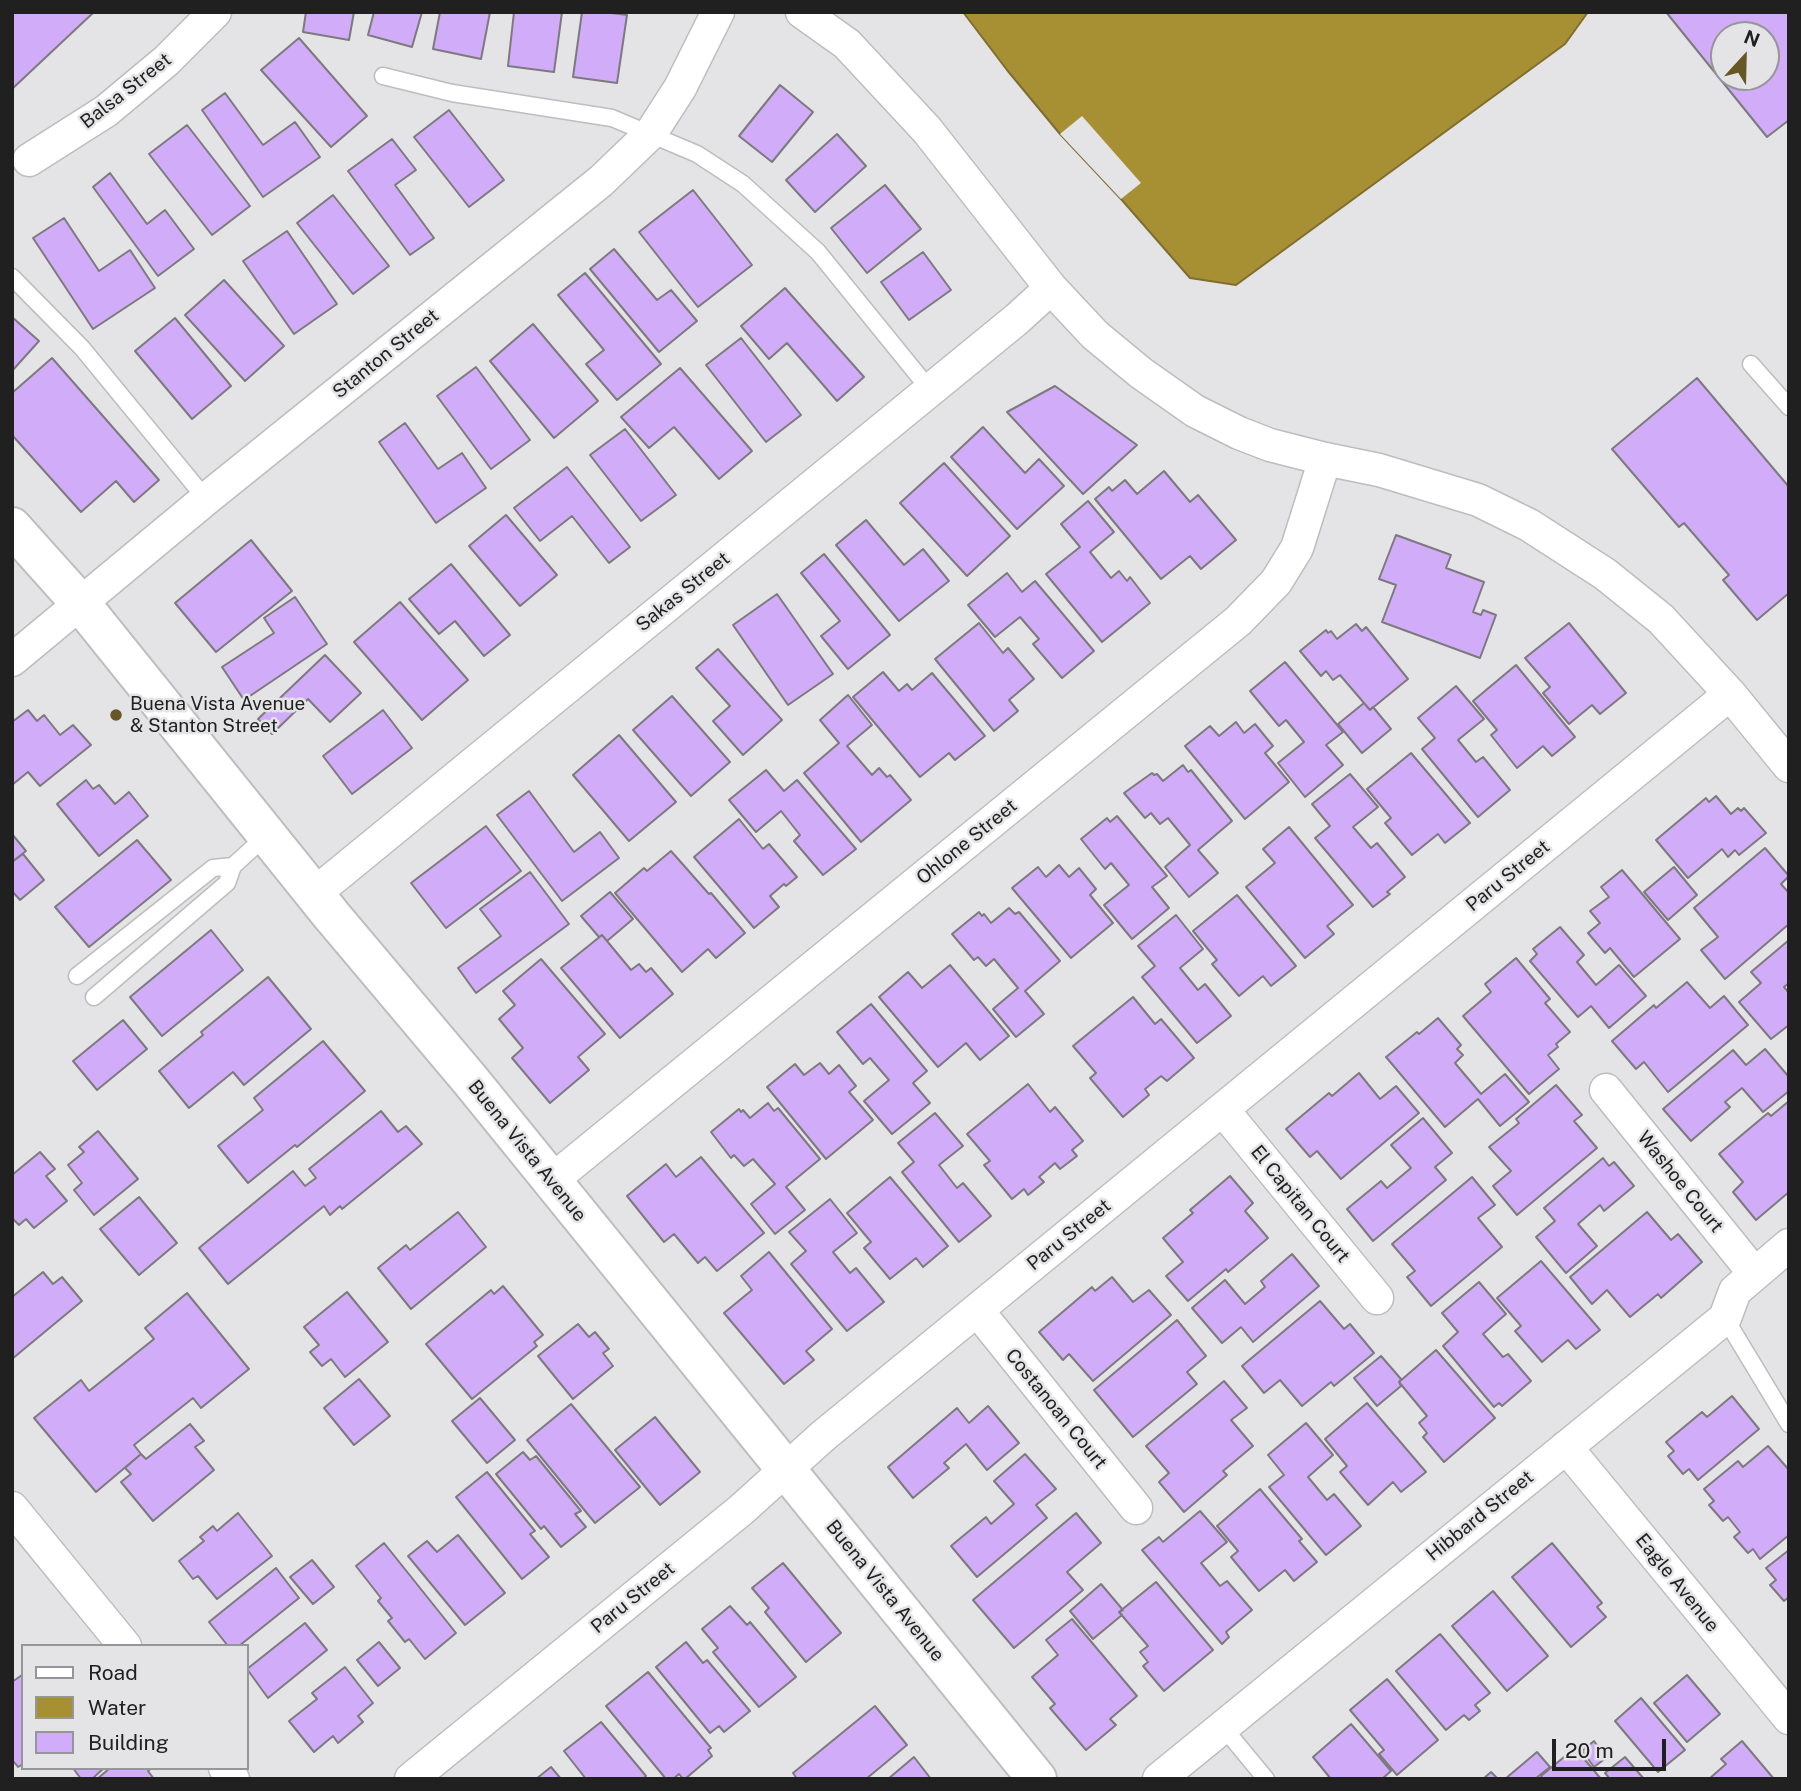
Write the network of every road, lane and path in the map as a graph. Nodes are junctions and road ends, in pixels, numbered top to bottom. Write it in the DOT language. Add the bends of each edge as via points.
graph roads {
  1 [pos="719,12"];
  2 [pos="802,12"];
  3 [pos="204,16"];
  4 [pos="383,76"];
  5 [pos="651,134"];
  6 [pos="29,160"];
  7 [pos="12,278"];
  8 [pos="1051,288"];
  9 [pos="1751,364"];
  10 [pos="930,390"];
  11 [pos="1789,407"];
  12 [pos="1325,459"];
  13 [pos="206,499"];
  14 [pos="12,527"];
  15 [pos="81,604"];
  16 [pos="12,660"];
  17 [pos="1730,694"];
  18 [pos="1789,766"];
  19 [pos="267,835"];
  20 [pos="233,866"];
  21 [pos="314,894"];
  22 [pos="77,976"];
  23 [pos="94,997"];
  24 [pos="1606,1090"];
  25 [pos="1223,1110"];
  26 [pos="551,1181"];
  27 [pos="1789,1245"];
  28 [pos="1754,1273"];
  29 [pos="1377,1298"];
  30 [pos="977,1310"];
  31 [pos="1725,1318"];
  32 [pos="1789,1424"];
  33 [pos="1566,1447"];
  34 [pos="786,1469"];
  35 [pos="12,1508"];
  36 [pos="1136,1508"];
  37 [pos="123,1644"];
  38 [pos="1789,1718"];
  39 [pos="1223,1727"];
  40 [pos="411,1779"];
  41 [pos="1037,1779"];
  42 [pos="1159,1779"];
  43 [pos="1266,1779"];
  1 -- 5 [label="street, Stanton Street"];
  2 -- 8 [label="street" via="847,44 928,130"];
  3 -- 6 [label="street, Balsa Street" via="166,61 106,111"];
  4 -- 5 [label="lane" via="452,93 611,118"];
  5 -- 10 [label="lane" via="697,154 743,184 818,252"];
  5 -- 13 [label="street, Stanton Street" via="600,181"];
  7 -- 13 [label="lane" via="82,348"];
  8 -- 10 [label="street, Sakas Street"];
  8 -- 12 [label="street" via="1122,358 1195,411 1270,445"];
  9 -- 11 [label="lane"];
  10 -- 21 [label="street, Sakas Street"];
  12 -- 17 [label="street" via="1478,500 1529,525 1605,574 1661,619"];
  12 -- 26 [label="street, Ohlone Street" via="1297,548 1276,582 1238,621"];
  13 -- 15 [label="street, Stanton Street"];
  14 -- 15 [label="street, Buena Vista Avenue"];
  15 -- 16 [label="street, Stanton Street"];
  15 -- 19 [label="street, Buena Vista Avenue"];
  17 -- 18 [label="street"];
  17 -- 25 [label="street, Paru Street"];
  19 -- 20 [label="lane"];
  19 -- 21 [label="street, Buena Vista Avenue"];
  20 -- 22 [label="lane" via="214,868"];
  20 -- 23 [label="lane" via="227,883"];
  21 -- 26 [label="street, Buena Vista Avenue"];
  24 -- 28 [label="street, Washoe Court"];
  25 -- 29 [label="street, El Capitan Court"];
  25 -- 30 [label="street, Paru Street"];
  26 -- 34 [label="street, Buena Vista Avenue"];
  27 -- 28 [label="street, Hibbard Street"];
  28 -- 31 [label="street, Hibbard Street" via="1735,1290"];
  30 -- 34 [label="street, Paru Street"];
  30 -- 36 [label="street, Costanoan Court"];
  31 -- 32 [label="lane"];
  31 -- 33 [label="street, Hibbard Street"];
  33 -- 38 [label="street, Eagle Avenue"];
  33 -- 39 [label="street, Hibbard Street"];
  34 -- 40 [label="street, Paru Street"];
  34 -- 41 [label="street, Buena Vista Avenue"];
  35 -- 37 [label="street"];
  39 -- 42 [label="street, Hibbard Street"];
  39 -- 43 [label="lane"];
}
